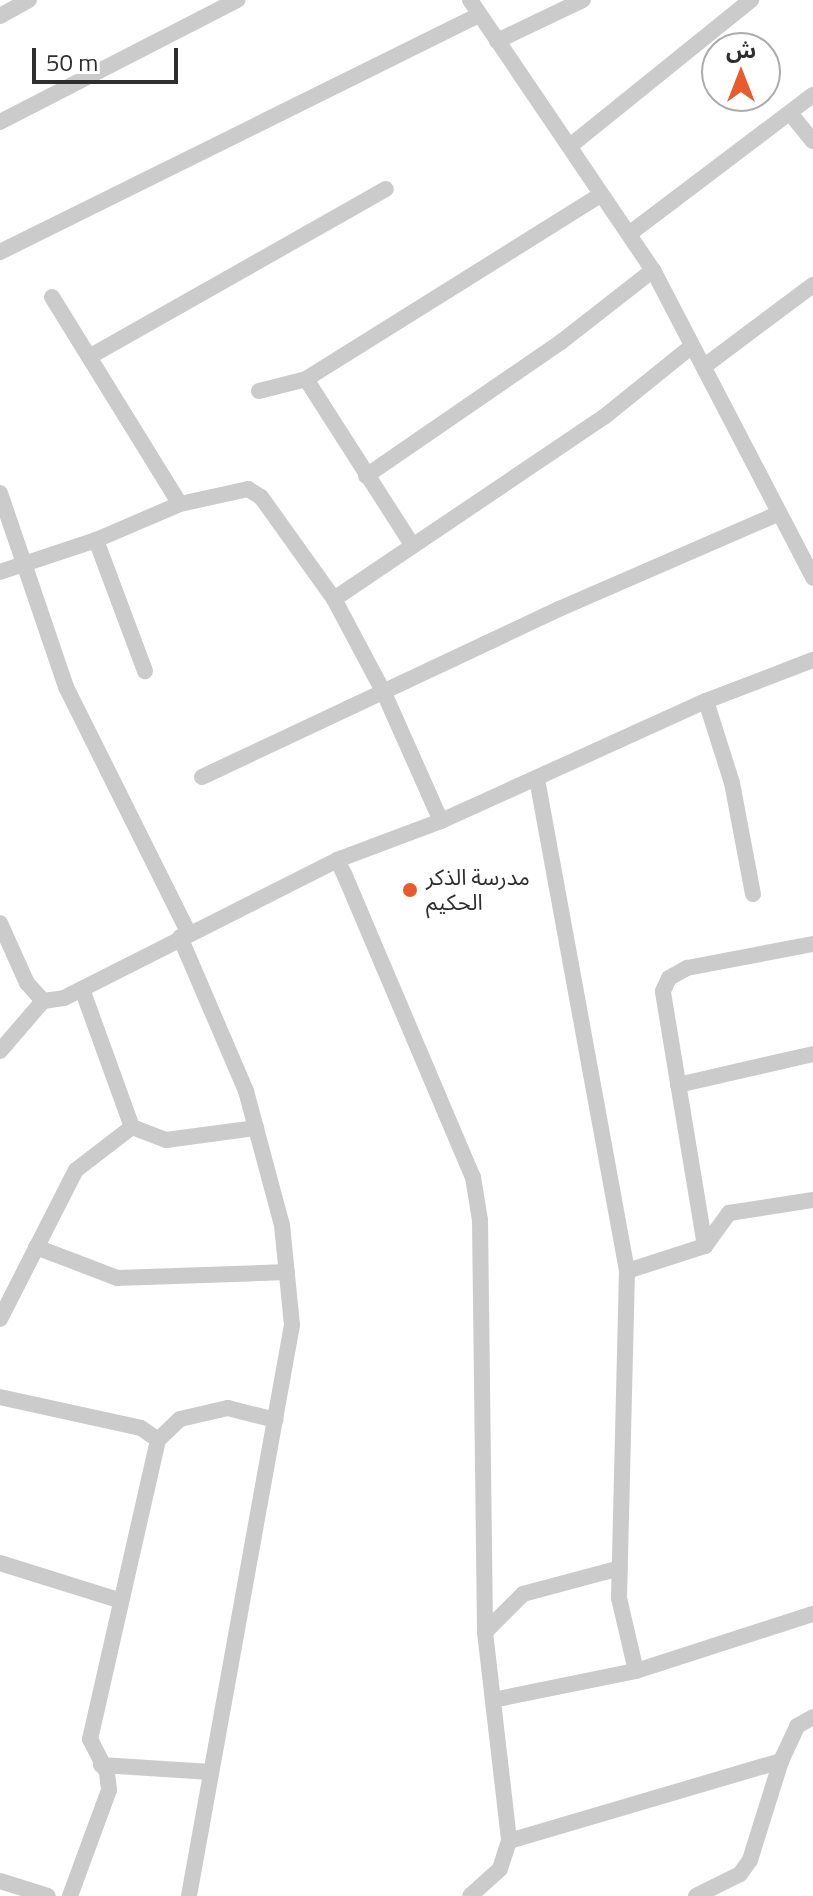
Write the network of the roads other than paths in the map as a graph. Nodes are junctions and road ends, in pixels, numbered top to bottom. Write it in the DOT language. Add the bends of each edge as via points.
graph roads {
  1 [pos="29,0"];
  2 [pos="237,0"];
  3 [pos="470,0"];
  4 [pos="583,0"];
  5 [pos="751,0"];
  6 [pos="479,15"];
  7 [pos="0,16"];
  8 [pos="497,41"];
  9 [pos="813,95"];
  10 [pos="790,113"];
  11 [pos="0,122"];
  12 [pos="813,141"];
  13 [pos="570,146"];
  14 [pos="386,189"];
  15 [pos="601,195"];
  16 [pos="629,234"];
  17 [pos="0,252"];
  18 [pos="653,270"];
  19 [pos="813,285"];
  20 [pos="52,297"];
  21 [pos="692,346"];
  22 [pos="89,357"];
  23 [pos="706,365"];
  24 [pos="306,379"];
  25 [pos="259,391"];
  26 [pos="366,476"];
  27 [pos="0,493"];
  28 [pos="180,504"];
  29 [pos="777,514"];
  30 [pos="806,539"];
  31 [pos="96,540"];
  32 [pos="413,546"];
  33 [pos="26,566"];
  34 [pos="0,572"];
  35 [pos="813,578"];
  36 [pos="334,599"];
  37 [pos="813,660"];
  38 [pos="145,671"];
  39 [pos="384,693"];
  40 [pos="706,701"];
  41 [pos="202,777"];
  42 [pos="537,779"];
  43 [pos="441,821"];
  44 [pos="337,860"];
  45 [pos="753,894"];
  46 [pos="0,923"];
  47 [pos="184,935"];
  48 [pos="813,944"];
  49 [pos="82,989"];
  50 [pos="43,1001"];
  51 [pos="0,1051"];
  52 [pos="813,1054"];
  53 [pos="678,1085"];
  54 [pos="132,1127"];
  55 [pos="256,1128"];
  56 [pos="813,1200"];
  57 [pos="705,1246"];
  58 [pos="36,1247"];
  59 [pos="627,1271"];
  60 [pos="287,1272"];
  61 [pos="0,1319"];
  62 [pos="0,1397"];
  63 [pos="275,1420"];
  64 [pos="158,1440"];
  65 [pos="0,1563"];
  66 [pos="620,1568"];
  67 [pos="121,1601"];
  68 [pos="813,1614"];
  69 [pos="485,1632"];
  70 [pos="636,1671"];
  71 [pos="493,1700"];
  72 [pos="813,1717"];
  73 [pos="781,1761"];
  74 [pos="101,1765"];
  75 [pos="211,1772"];
  76 [pos="509,1841"];
  77 [pos="0,1881"];
  78 [pos="718,1891"];
  79 [pos="48,1896"];
  80 [pos="70,1896"];
  81 [pos="189,1896"];
  82 [pos="470,1896"];
  83 [pos="696,1896"];
  1 -- 7 [label="street"];
  2 -- 11 [label="street"];
  3 -- 6 [label="street"];
  4 -- 8 [label="street"];
  5 -- 13 [label="street"];
  6 -- 8 [label="street"];
  6 -- 17 [label="street"];
  8 -- 13 [label="street"];
  9 -- 10 [label="street"];
  10 -- 12 [label="street"];
  10 -- 16 [label="street"];
  13 -- 15 [label="street"];
  14 -- 22 [label="street"];
  15 -- 16 [label="street"];
  15 -- 24 [label="street"];
  16 -- 18 [label="street"];
  18 -- 21 [label="street"];
  18 -- 26 [label="street" via="561,342"];
  19 -- 23 [label="street"];
  20 -- 22 [label="street"];
  21 -- 23 [label="street"];
  21 -- 32 [label="street" via="604,417"];
  22 -- 28 [label="street"];
  23 -- 29 [label="street"];
  24 -- 25 [label="street"];
  24 -- 26 [label="street"];
  26 -- 32 [label="street"];
  27 -- 33 [label="street"];
  28 -- 31 [label="street"];
  28 -- 36 [label="street" via="248,489 261,497"];
  29 -- 30 [label="street"];
  29 -- 39 [label="street"];
  30 -- 35 [label="street"];
  31 -- 33 [label="street"];
  31 -- 38 [label="street"];
  32 -- 36 [label="street"];
  33 -- 34 [label="street"];
  33 -- 47 [label="street" via="66,687"];
  36 -- 39 [label="street"];
  37 -- 40 [label="street"];
  39 -- 41 [label="street"];
  39 -- 43 [label="street"];
  40 -- 42 [label="street"];
  40 -- 45 [label="street" via="732,783"];
  42 -- 43 [label="street"];
  42 -- 59 [label="street"];
  43 -- 44 [label="street"];
  44 -- 47 [label="street"];
  44 -- 69 [label="street" via="473,1177 480,1220"];
  46 -- 50 [label="street" via="27,983"];
  47 -- 49 [label="street"];
  47 -- 55 [label="street"];
  48 -- 53 [label="street" via="687,968 669,978 663,991"];
  49 -- 50 [label="street"];
  49 -- 54 [label="street"];
  50 -- 51 [label="street"];
  52 -- 53 [label="street"];
  53 -- 57 [label="street"];
  54 -- 55 [label="street" via="166,1140"];
  54 -- 58 [label="street" via="76,1170"];
  55 -- 60 [label="street" via="282,1225"];
  56 -- 57 [label="street" via="729,1213"];
  57 -- 59 [label="street"];
  58 -- 60 [label="street" via="117,1278"];
  58 -- 61 [label="street"];
  59 -- 66 [label="street"];
  60 -- 63 [label="street" via="292,1325"];
  62 -- 64 [label="street" via="141,1428"];
  63 -- 64 [label="street" via="228,1408 180,1419"];
  63 -- 75 [label="street"];
  64 -- 67 [label="street"];
  65 -- 67 [label="street"];
  66 -- 69 [label="street" via="523,1594"];
  66 -- 70 [label="street" via="619,1598"];
  67 -- 74 [label="street" via="90,1739"];
  68 -- 70 [label="street"];
  69 -- 71 [label="street"];
  70 -- 71 [label="street"];
  71 -- 76 [label="street"];
  72 -- 73 [label="street" via="797,1726"];
  73 -- 76 [label="street"];
  73 -- 78 [label="street" via="750,1860"];
  74 -- 75 [label="street"];
  74 -- 80 [label="street" via="109,1790"];
  75 -- 81 [label="street"];
  76 -- 82 [label="street" via="500,1869"];
  77 -- 79 [label="street"];
  78 -- 83 [label="street"];
}
